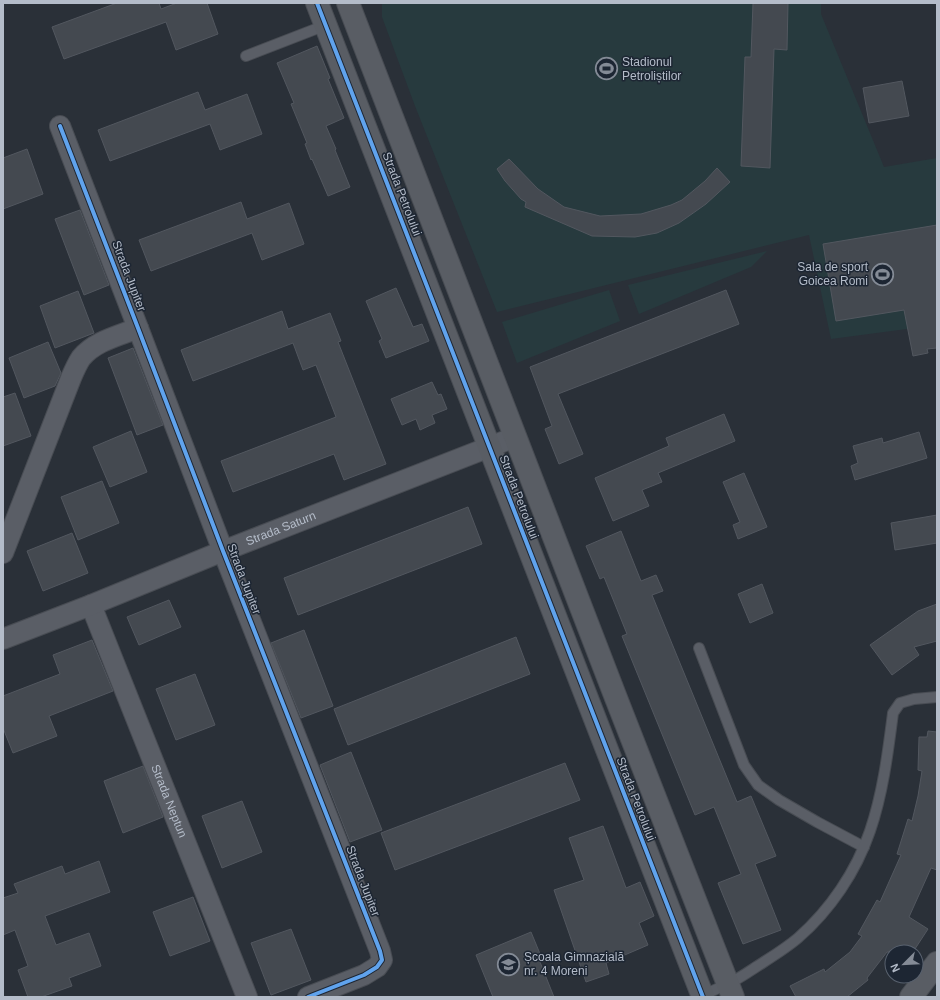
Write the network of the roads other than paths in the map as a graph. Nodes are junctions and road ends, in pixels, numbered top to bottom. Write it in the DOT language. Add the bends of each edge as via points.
graph roads {
  1 [pos="317,3"];
  2 [pos="348,3"];
  3 [pos="326,25"];
  4 [pos="246,56"];
  5 [pos="60,126"];
  6 [pos="138,328"];
  7 [pos="515,437"];
  8 [pos="489,447"];
  9 [pos="223,551"];
  10 [pos="3,553"];
  11 [pos="91,605"];
  12 [pos="3,639"];
  13 [pos="699,648"];
  14 [pos="937,697"];
  15 [pos="616,698"];
  16 [pos="590,708"];
  17 [pos="864,847"];
  18 [pos="937,963"];
  19 [pos="730,991"];
  20 [pos="703,996"];
  21 [pos="247,997"];
  22 [pos="308,997"];
  23 [pos="911,997"];
  1 -- 3 [label="street, Strada Petrolului"];
  2 -- 7 [label="street, Strada Petrolului"];
  3 -- 4 [label="lane"];
  3 -- 8 [label="street, Strada Petrolului"];
  5 -- 6 [label="street, Strada Jupiter"];
  6 -- 9 [label="street, Strada Jupiter"];
  6 -- 10 [label="street, Strada Jupiter" via="89,349 80,360"];
  7 -- 8 [label="street, Strada Saturn"];
  7 -- 15 [label="street, Strada Petrolului"];
  8 -- 9 [label="street, Strada Saturn"];
  8 -- 16 [label="street, Strada Petrolului"];
  9 -- 11 [label="street, Strada Saturn"];
  9 -- 22 [label="street, Strada Jupiter" via="382,960 377,967 364,975"];
  11 -- 12 [label="street, Strada Saturn"];
  11 -- 21 [label="street, Strada Neptun"];
  13 -- 17 [label="lane" via="744,765 758,785 779,800"];
  14 -- 17 [label="lane" via="900,703 893,713 881,790"];
  15 -- 16 [label="street"];
  15 -- 19 [label="street, Strada Petrolului"];
  16 -- 20 [label="street, Strada Petrolului"];
  17 -- 19 [label="lane" via="852,872 815,922"];
  18 -- 23 [label="street"];
  19 -- 20 [label="lane"];
}
